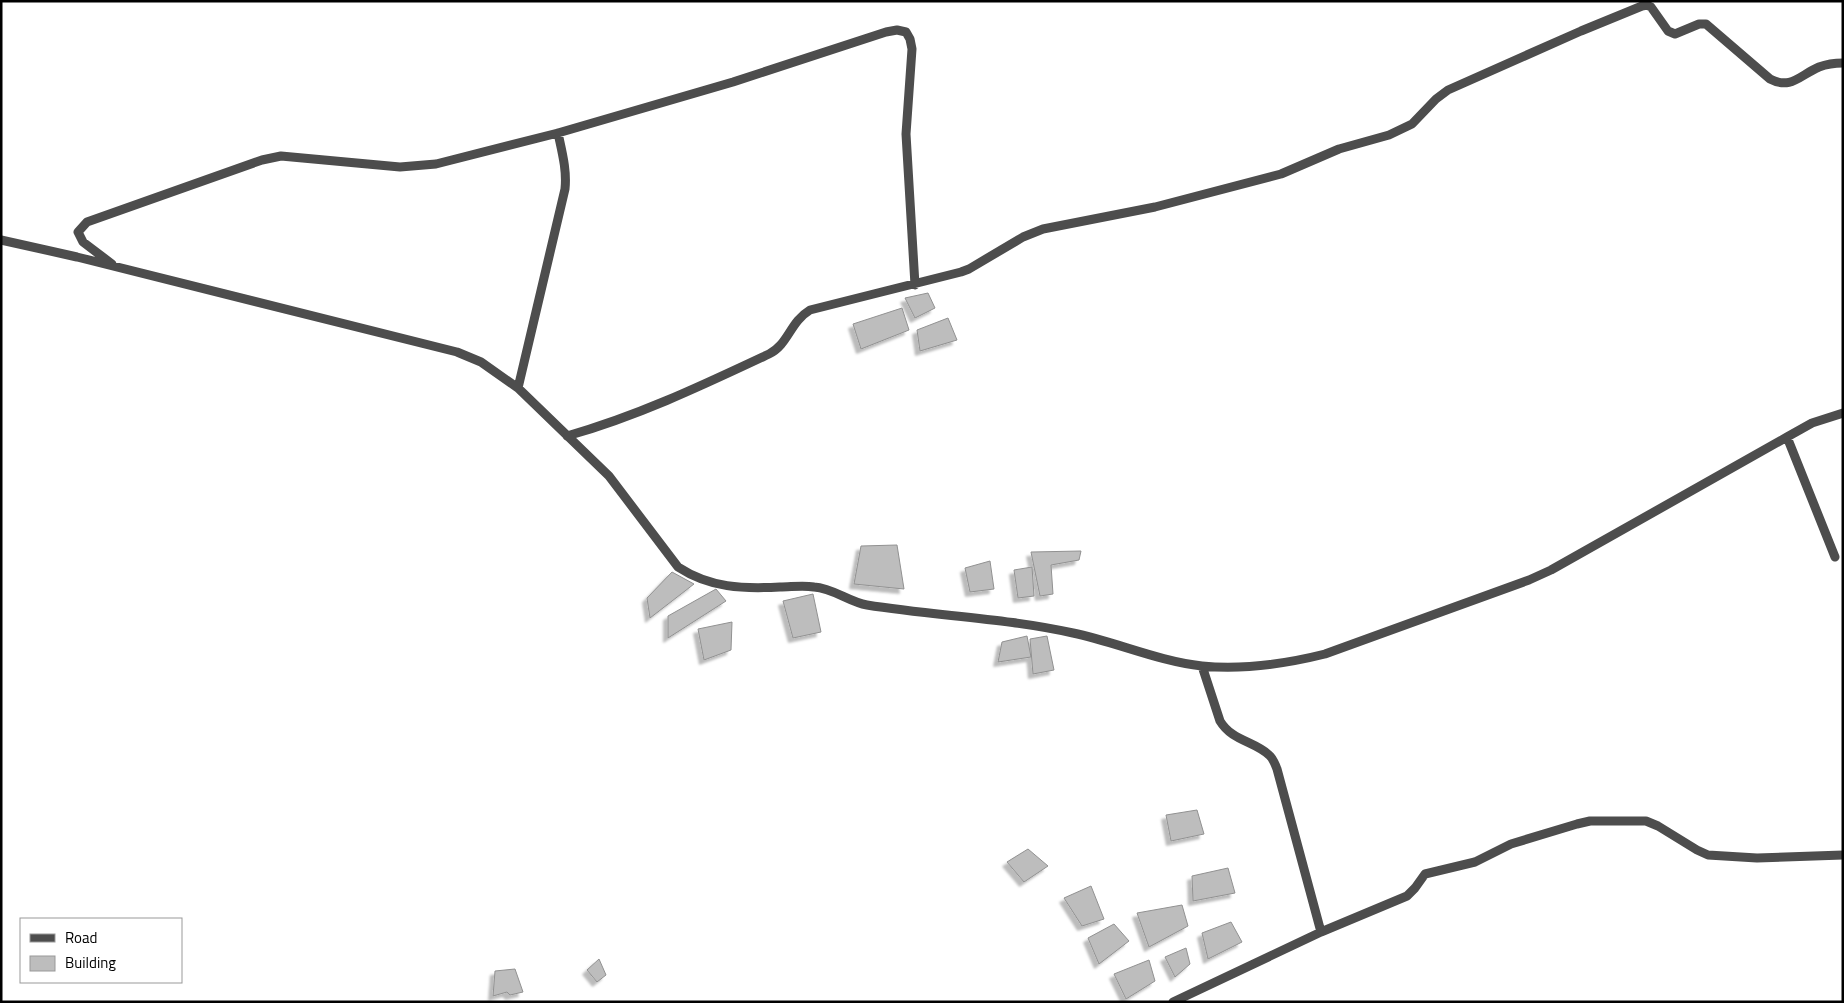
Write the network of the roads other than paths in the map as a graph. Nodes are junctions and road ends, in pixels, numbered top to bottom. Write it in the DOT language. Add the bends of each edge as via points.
graph roads {
  1 [pos="1843,63"];
  2 [pos="558,133"];
  3 [pos="1,240"];
  4 [pos="116,267"];
  5 [pos="915,284"];
  6 [pos="518,388"];
  7 [pos="1843,413"];
  8 [pos="567,436"];
  9 [pos="1787,437"];
  10 [pos="1835,557"];
  11 [pos="1202,666"];
  12 [pos="1843,856"];
  13 [pos="1321,932"];
  14 [pos="1174,1002"];
  1 -- 5 [label="street" via="1817,68 1784,84 1748,61 1706,24 1671,34 1651,7 1642,6 1448,90 1412,124 1389,135 1334,151 1271,176 1154,207 1044,229 1023,237 969,269"];
  2 -- 4 [label="street" via="417,167 296,156 262,160 81,226 78,232 83,242"];
  2 -- 5 [label="street" via="733,82 886,32 906,32 912,49 906,134"];
  2 -- 6 [label="street" via="565,167 565,189"];
  3 -- 4 [label="street"];
  4 -- 6 [label="street" via="458,352 481,362"];
  5 -- 8 [label="street" via="810,310 799,317 778,349 770,354 654,407"];
  6 -- 8 [label="street"];
  7 -- 9 [label="street" via="1812,423"];
  8 -- 11 [label="street" via="618,486 678,567 722,586 747,589 816,587 865,605 1074,633"];
  9 -- 10 [label="street"];
  9 -- 11 [label="street" via="1551,570 1504,590 1325,654 1264,666"];
  11 -- 13 [label="street" via="1224,728 1270,755 1277,769"];
  12 -- 13 [label="street" via="1757,858 1708,855 1646,821 1583,822 1511,844 1475,862 1425,874 1406,896"];
  13 -- 14 [label="street"];
}
